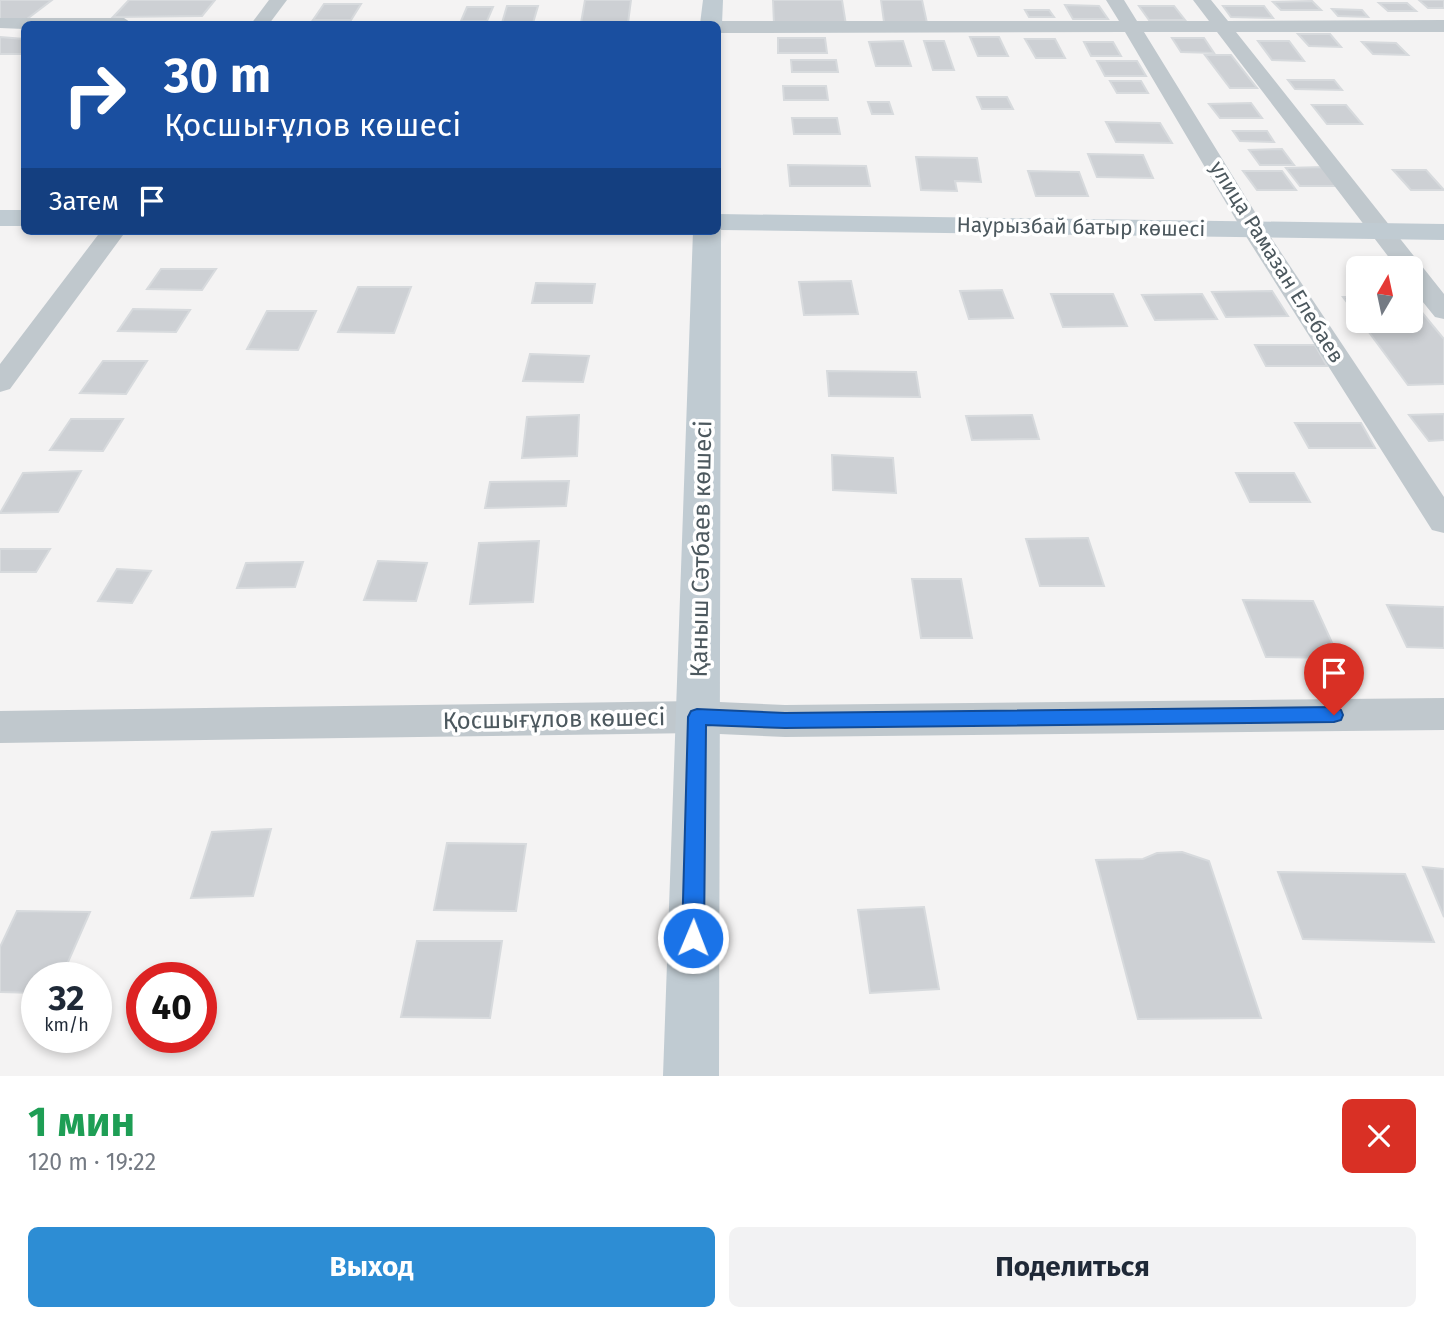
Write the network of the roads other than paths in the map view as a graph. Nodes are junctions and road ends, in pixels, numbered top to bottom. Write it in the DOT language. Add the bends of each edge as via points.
graph roads {
  1 [pos="278,0"];
  2 [pos="713,0"];
  3 [pos="1115,0"];
  4 [pos="1202,0"];
  5 [pos="262,21"];
  6 [pos="711,21"];
  7 [pos="0,23"];
  8 [pos="21,23"];
  9 [pos="1223,26"];
  10 [pos="1444,26"];
  11 [pos="721,27"];
  12 [pos="1131,27"];
  13 [pos="0,218"];
  14 [pos="21,218"];
  15 [pos="721,222"];
  16 [pos="1254,230"];
  17 [pos="1381,232"];
  18 [pos="1444,232"];
  19 [pos="111,235"];
  20 [pos="707,235"];
  21 [pos="1400,256"];
  22 [pos="1423,284"];
  23 [pos="1444,311"];
  24 [pos="0,383"];
  25 [pos="1444,522"];
  26 [pos="1444,714"];
  27 [pos="697,717"];
  28 [pos="0,727"];
  29 [pos="691,1076"];
  1 -- 5 [label="street"];
  2 -- 6 [label="street"];
  3 -- 12 [label="street, улица Рамазан Елебаев"];
  4 -- 9 [label="street"];
  7 -- 8 [label="street"];
  9 -- 10 [label="street"];
  9 -- 12 [label="street"];
  9 -- 17 [label="street"];
  11 -- 12 [label="street"];
  12 -- 16 [label="street, улица Рамазан Елебаев"];
  13 -- 14 [label="street"];
  15 -- 16 [label="street, Наурызбай батыр көшесі"];
  16 -- 17 [label="street, Наурызбай батыр көшесі"];
  16 -- 25 [label="street, улица Рамазан Елебаев"];
  17 -- 18 [label="street, Наурызбай батыр көшесі"];
  17 -- 21 [label="street"];
  19 -- 24 [label="street"];
  20 -- 27 [label="street, Қаныш Сәтбаев көшесі"];
  22 -- 23 [label="street"];
  26 -- 27 [label="street, Қосшығұлов көшесі" via="785,721"];
  27 -- 28 [label="street, Қосшығұлов көшесі"];
  27 -- 29 [label="street, Қаныш Сәтбаев көшесі"];
}
